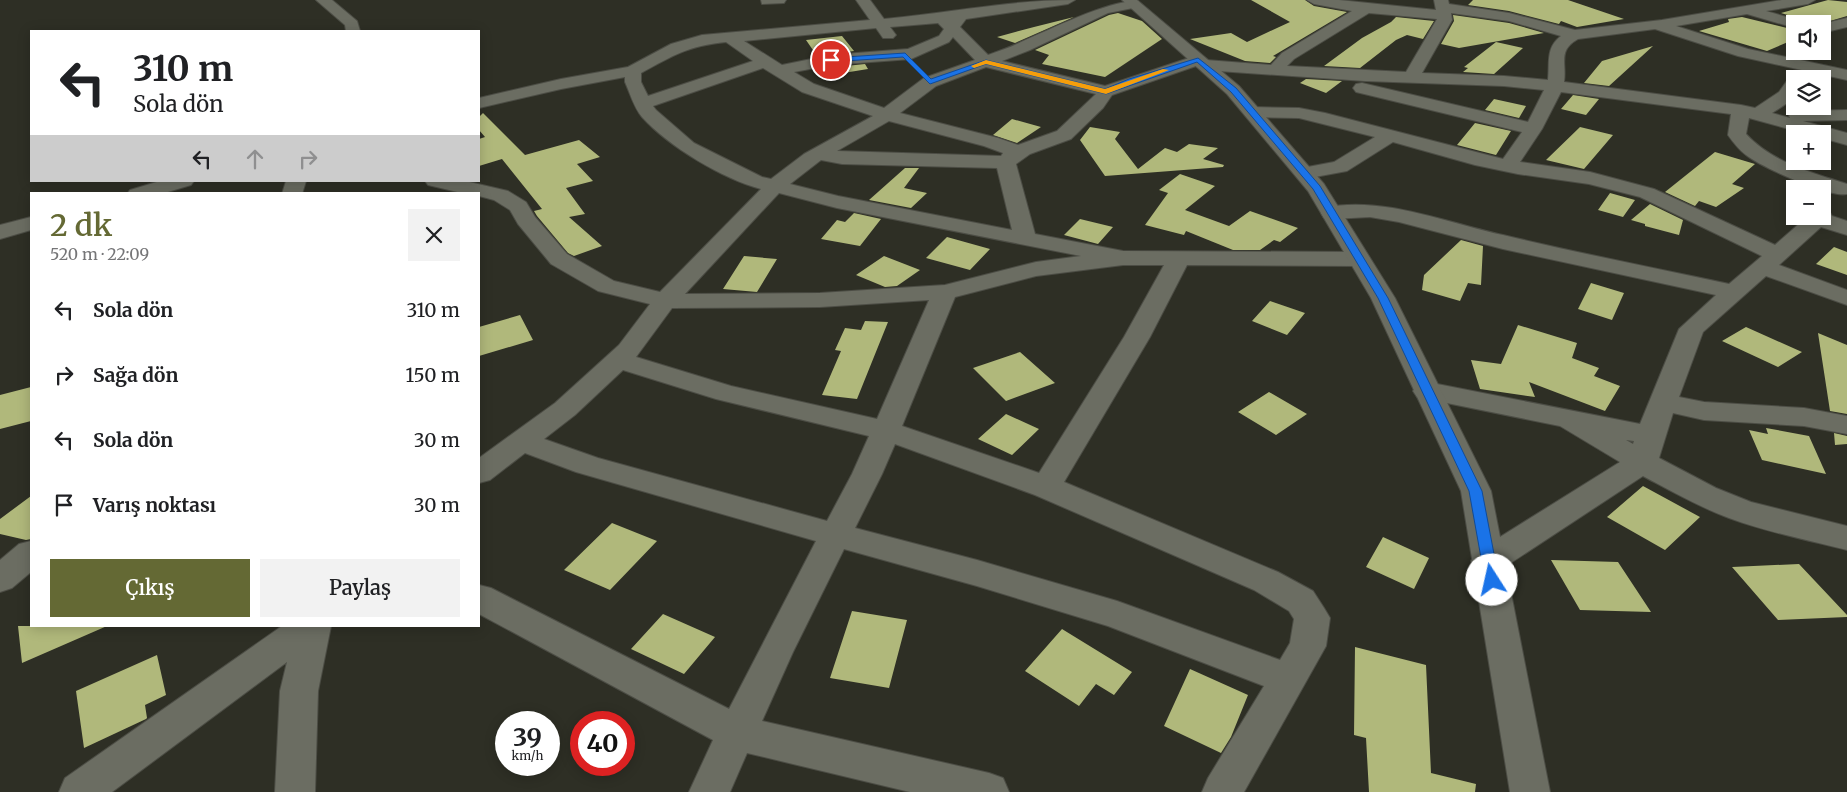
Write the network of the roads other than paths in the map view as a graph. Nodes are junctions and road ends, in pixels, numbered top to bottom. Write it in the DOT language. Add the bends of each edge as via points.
graph roads {
  1 [pos="323,0"];
  2 [pos="863,0"];
  3 [pos="1068,0"];
  4 [pos="1314,0"];
  5 [pos="1808,0"];
  6 [pos="1131,2"];
  7 [pos="1442,8"];
  8 [pos="1365,9"];
  9 [pos="1745,10"];
  10 [pos="951,21"];
  11 [pos="1786,21"];
  12 [pos="1847,22"];
  13 [pos="878,24"];
  14 [pos="1654,24"];
  15 [pos="1831,26"];
  16 [pos="354,30"];
  17 [pos="1831,31"];
  18 [pos="1847,34"];
  19 [pos="1574,35"];
  20 [pos="728,37"];
  21 [pos="905,55"];
  22 [pos="765,62"];
  23 [pos="986,62"];
  24 [pos="1201,62"];
  25 [pos="1277,69"];
  26 [pos="1786,70"];
  27 [pos="633,71"];
  28 [pos="785,74"];
  29 [pos="1340,74"];
  30 [pos="1831,75"];
  31 [pos="1847,75"];
  32 [pos="1411,78"];
  33 [pos="930,82"];
  34 [pos="1554,86"];
  35 [pos="1106,91"];
  36 [pos="1786,95"];
  37 [pos="480,103"];
  38 [pos="644,103"];
  39 [pos="1252,112"];
  40 [pos="1750,112"];
  41 [pos="888,114"];
  42 [pos="1847,115"];
  43 [pos="1533,129"];
  44 [pos="1390,136"];
  45 [pos="1847,139"];
  46 [pos="819,154"];
  47 [pos="1013,157"];
  48 [pos="1508,166"];
  49 [pos="1304,173"];
  50 [pos="180,182"];
  51 [pos="439,182"];
  52 [pos="774,186"];
  53 [pos="1844,186"];
  54 [pos="144,192"];
  55 [pos="1831,204"];
  56 [pos="1332,213"];
  57 [pos="1831,221"];
  58 [pos="30,223"];
  59 [pos="1812,225"];
  60 [pos="1847,228"];
  61 [pos="0,232"];
  62 [pos="1025,239"];
  63 [pos="1123,258"];
  64 [pos="1179,258"];
  65 [pos="1359,259"];
  66 [pos="1770,261"];
  67 [pos="945,292"];
  68 [pos="1733,292"];
  69 [pos="1847,298"];
  70 [pos="665,301"];
  71 [pos="618,360"];
  72 [pos="1427,391"];
  73 [pos="1663,402"];
  74 [pos="1847,425"];
  75 [pos="886,430"];
  76 [pos="522,441"];
  77 [pos="1646,449"];
  78 [pos="480,472"];
  79 [pos="1046,487"];
  80 [pos="836,534"];
  81 [pos="1847,538"];
  82 [pos="30,555"];
  83 [pos="1488,561"];
  84 [pos="0,578"];
  85 [pos="480,599"];
  86 [pos="310,627"];
  87 [pos="311,627"];
  88 [pos="1288,679"];
  89 [pos="737,733"];
  90 [pos="79,792"];
  91 [pos="295,792"];
  92 [pos="709,792"];
  93 [pos="989,792"];
  94 [pos="1222,792"];
  95 [pos="1530,792"];
  1 -- 16 [label="street" via="352,24"];
  2 -- 13 [label="street"];
  3 -- 10 [label="street"];
  4 -- 8 [label="street"];
  5 -- 9 [label="street"];
  6 -- 23 [label="street" via="1104,9"];
  6 -- 24 [label="street"];
  7 -- 8 [label="street"];
  7 -- 19 [label="street" via="1495,15"];
  7 -- 32 [label="street" via="1445,20"];
  8 -- 25 [label="street" via="1288,56"];
  9 -- 11 [label="street"];
  9 -- 14 [label="street"];
  10 -- 13 [label="street"];
  10 -- 21 [label="street" via="944,39"];
  10 -- 23 [label="street"];
  12 -- 15 [label="street"];
  13 -- 20 [label="street"];
  13 -- 21 [label="street"];
  14 -- 19 [label="street"];
  14 -- 26 [label="street"];
  17 -- 18 [label="street"];
  19 -- 34 [label="street" via="1562,40 1556,51"];
  20 -- 22 [label="street"];
  20 -- 27 [label="street" via="677,47"];
  21 -- 28 [label="street" via="831,60 788,68"];
  21 -- 33 [label="street"];
  22 -- 28 [label="street"];
  22 -- 38 [label="street"];
  23 -- 33 [label="street"];
  23 -- 35 [label="street"];
  24 -- 25 [label="street"];
  24 -- 35 [label="street"];
  24 -- 39 [label="street" via="1234,90"];
  25 -- 29 [label="street"];
  27 -- 37 [label="street"];
  27 -- 38 [label="street" via="634,82"];
  28 -- 41 [label="street" via="808,88"];
  29 -- 32 [label="street"];
  29 -- 43 [label="street" via="1349,84 1368,90"];
  30 -- 31 [label="street"];
  32 -- 34 [label="street"];
  33 -- 41 [label="street"];
  34 -- 40 [label="street"];
  34 -- 43 [label="street"];
  35 -- 47 [label="street" via="1064,135"];
  36 -- 40 [label="street"];
  38 -- 52 [label="street" via="648,113 687,147 755,181"];
  39 -- 44 [label="street" via="1316,116"];
  39 -- 49 [label="street"];
  40 -- 42 [label="street" via="1816,117"];
  40 -- 45 [label="street"];
  40 -- 53 [label="street" via="1738,135 1751,150 1809,178"];
  41 -- 46 [label="street"];
  41 -- 47 [label="street" via="991,142"];
  43 -- 48 [label="street"];
  44 -- 48 [label="street"];
  44 -- 49 [label="street" via="1340,167"];
  46 -- 47 [label="street" via="842,158"];
  46 -- 52 [label="street"];
  47 -- 62 [label="street"];
  48 -- 66 [label="street" via="1590,178 1647,192"];
  49 -- 56 [label="street"];
  50 -- 54 [label="street"];
  51 -- 70 [label="street" via="501,196 518,206 559,259 606,286"];
  52 -- 62 [label="street" via="837,202"];
  52 -- 70 [label="street"];
  53 -- 55 [label="street"];
  56 -- 65 [label="street"];
  56 -- 68 [label="street" via="1370,211 1400,216"];
  57 -- 60 [label="street"];
  58 -- 61 [label="street"];
  59 -- 66 [label="street"];
  62 -- 63 [label="street"];
  63 -- 64 [label="street"];
  63 -- 67 [label="street" via="1036,268"];
  64 -- 65 [label="street"];
  64 -- 79 [label="street" via="1138,337"];
  65 -- 72 [label="street" via="1383,298"];
  66 -- 68 [label="street"];
  66 -- 69 [label="street"];
  67 -- 70 [label="street" via="820,300"];
  67 -- 75 [label="street"];
  68 -- 73 [label="street" via="1692,329"];
  70 -- 71 [label="street"];
  71 -- 75 [label="street" via="726,393"];
  71 -- 76 [label="street" via="565,409"];
  72 -- 77 [label="street" via="1570,420"];
  72 -- 83 [label="street" via="1476,491"];
  73 -- 74 [label="street" via="1704,411 1804,417"];
  73 -- 77 [label="street"];
  75 -- 79 [label="street"];
  75 -- 80 [label="street"];
  76 -- 78 [label="street"];
  76 -- 80 [label="street" via="587,465"];
  77 -- 81 [label="street" via="1725,504 1775,521"];
  77 -- 83 [label="street"];
  79 -- 88 [label="street" via="1266,581 1301,601 1312,618 1308,646"];
  80 -- 88 [label="street" via="1117,615"];
  80 -- 89 [label="street"];
  82 -- 84 [label="street"];
  83 -- 95 [label="street"];
  85 -- 89 [label="street"];
  86 -- 90 [label="street"];
  87 -- 91 [label="street" via="299,692"];
  88 -- 94 [label="street"];
  89 -- 92 [label="street"];
  89 -- 93 [label="street"];
}
